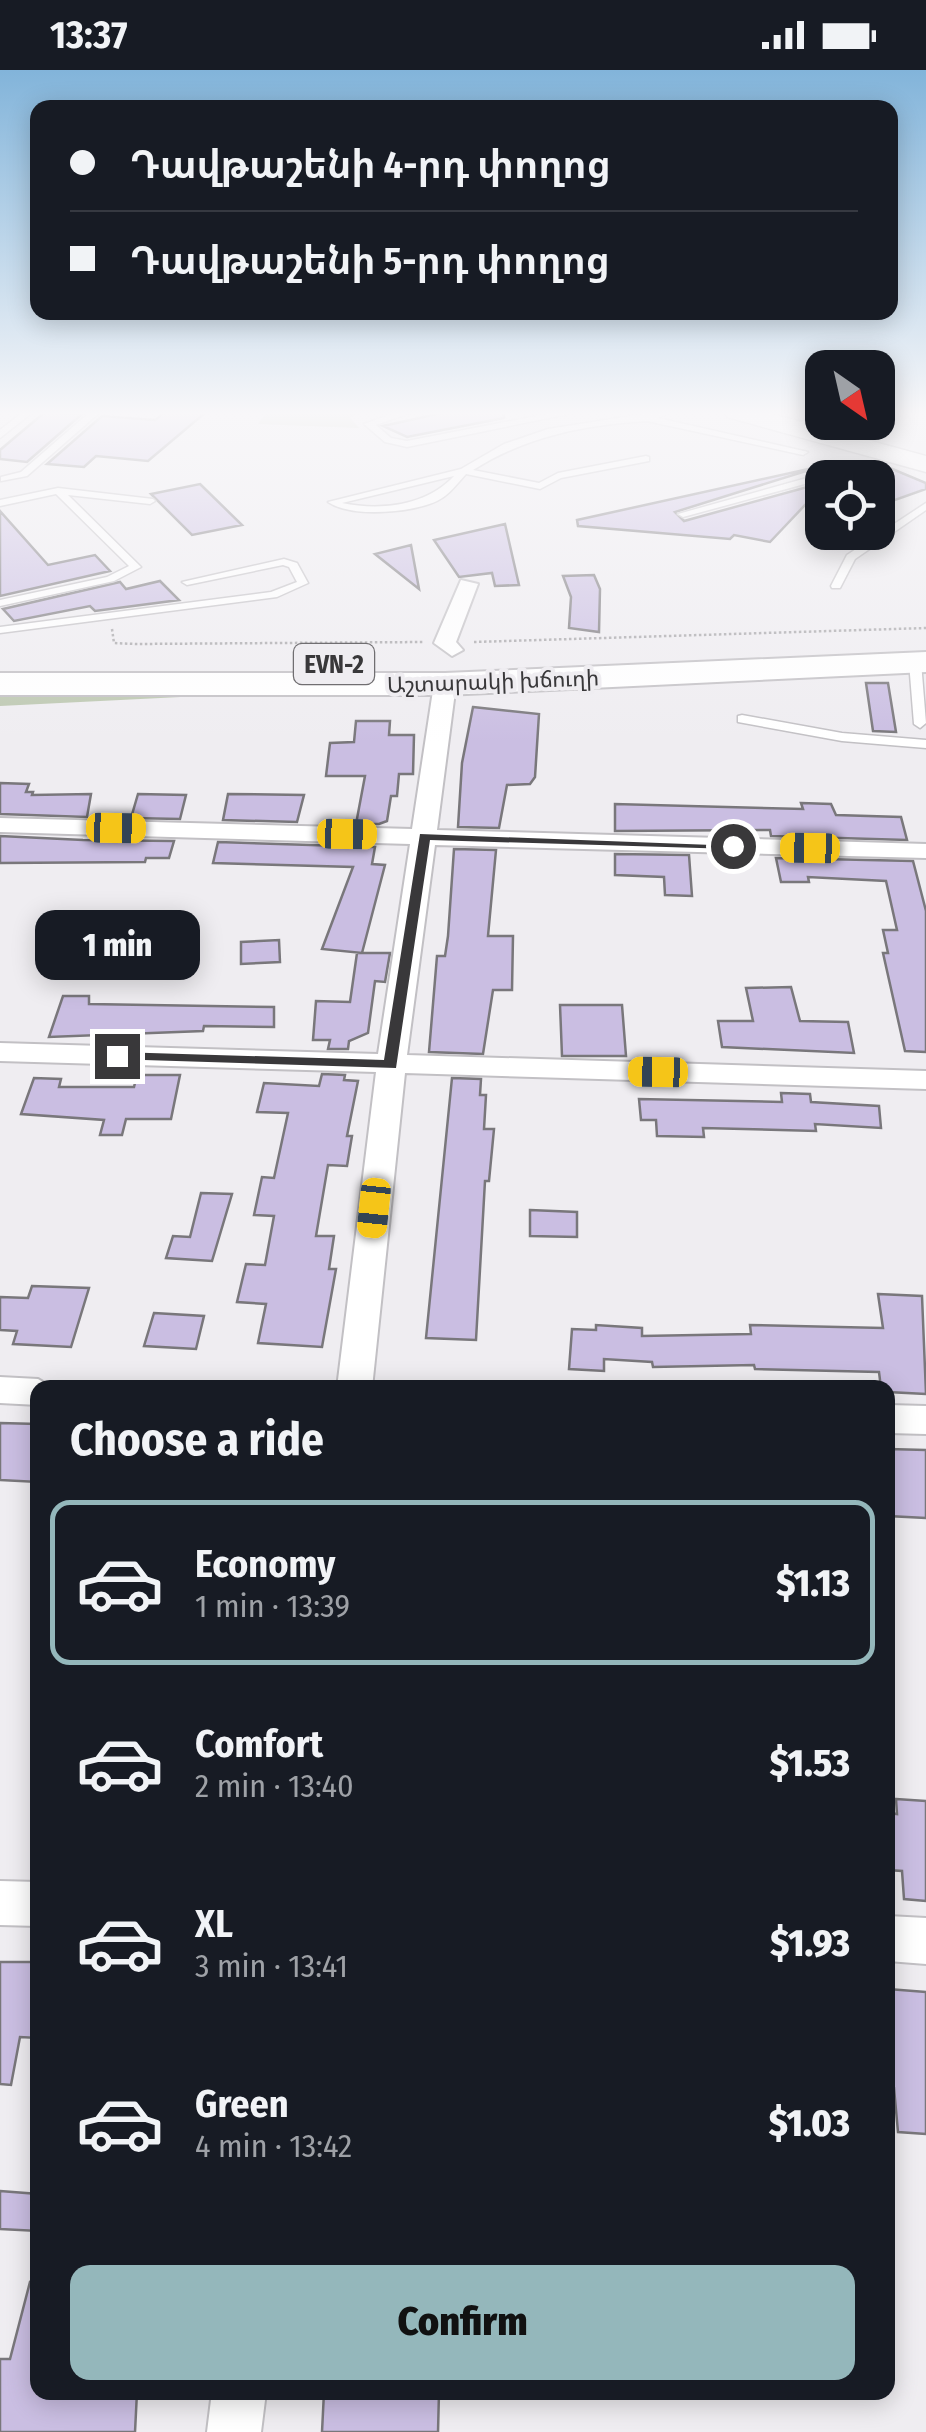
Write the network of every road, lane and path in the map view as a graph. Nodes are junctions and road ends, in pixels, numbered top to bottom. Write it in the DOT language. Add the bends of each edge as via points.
graph roads {
  1 [pos="90,522"];
  2 [pos="902,522"];
  3 [pos="187,582"];
  4 [pos="468,584"];
  5 [pos="836,586"];
  6 [pos="0,603"];
  7 [pos="103,627"];
  8 [pos="926,628"];
  9 [pos="0,630"];
  10 [pos="668,651"];
  11 [pos="0,654"];
  12 [pos="922,656"];
  13 [pos="440,665"];
  14 [pos="0,666"];
  15 [pos="0,684"];
  16 [pos="0,710"];
  17 [pos="742,719"];
  18 [pos="920,724"];
  19 [pos="926,744"];
  20 [pos="0,825"];
  21 [pos="424,836"];
  22 [pos="926,851"];
  23 [pos="0,1052"];
  24 [pos="391,1065"];
  25 [pos="926,1080"];
  26 [pos="355,1380"];
  27 [pos="0,1390"];
  28 [pos="30,1392"];
  29 [pos="895,1419"];
  30 [pos="926,1420"];
  31 [pos="0,1903"];
  32 [pos="30,1904"];
  33 [pos="895,1939"];
  34 [pos="926,1940"];
  35 [pos="238,2400"];
  36 [pos="234,2432"];
  1 -- 6 [label="lane" via="136,567"];
  2 -- 5 [label="lane" via="852,557"];
  3 -- 9 [label="lane" via="284,562 303,583 273,596"];
  4 -- 13 [label="street"];
  7 -- 13 [label="path" via="113,630 114,642"];
  8 -- 13 [label="path"];
  10 -- 12 [label="main road, Աշտարակի խճուղի / EVN-2"];
  10 -- 13 [label="main road"];
  10 -- 14 [label="main road, Աշտարակի խճուղի / EVN-2" via="268,665"];
  11 -- 13 [label="main road"];
  12 -- 13 [label="main road, Աշտարակի խճուղի / EVN-2"];
  12 -- 18 [label="lane"];
  13 -- 15 [label="main road, Աշտարակի խճուղի / EVN-2"];
  13 -- 16 [label="main road"];
  13 -- 21 [label="street"];
  17 -- 19 [label="lane"];
  20 -- 21 [label="street"];
  21 -- 22 [label="street"];
  21 -- 24 [label="street"];
  23 -- 24 [label="street"];
  24 -- 25 [label="street"];
  24 -- 26 [label="street"];
  27 -- 28 [label="street"];
  29 -- 30 [label="street"];
  31 -- 32 [label="street"];
  33 -- 34 [label="street"];
  35 -- 36 [label="street"];
}
